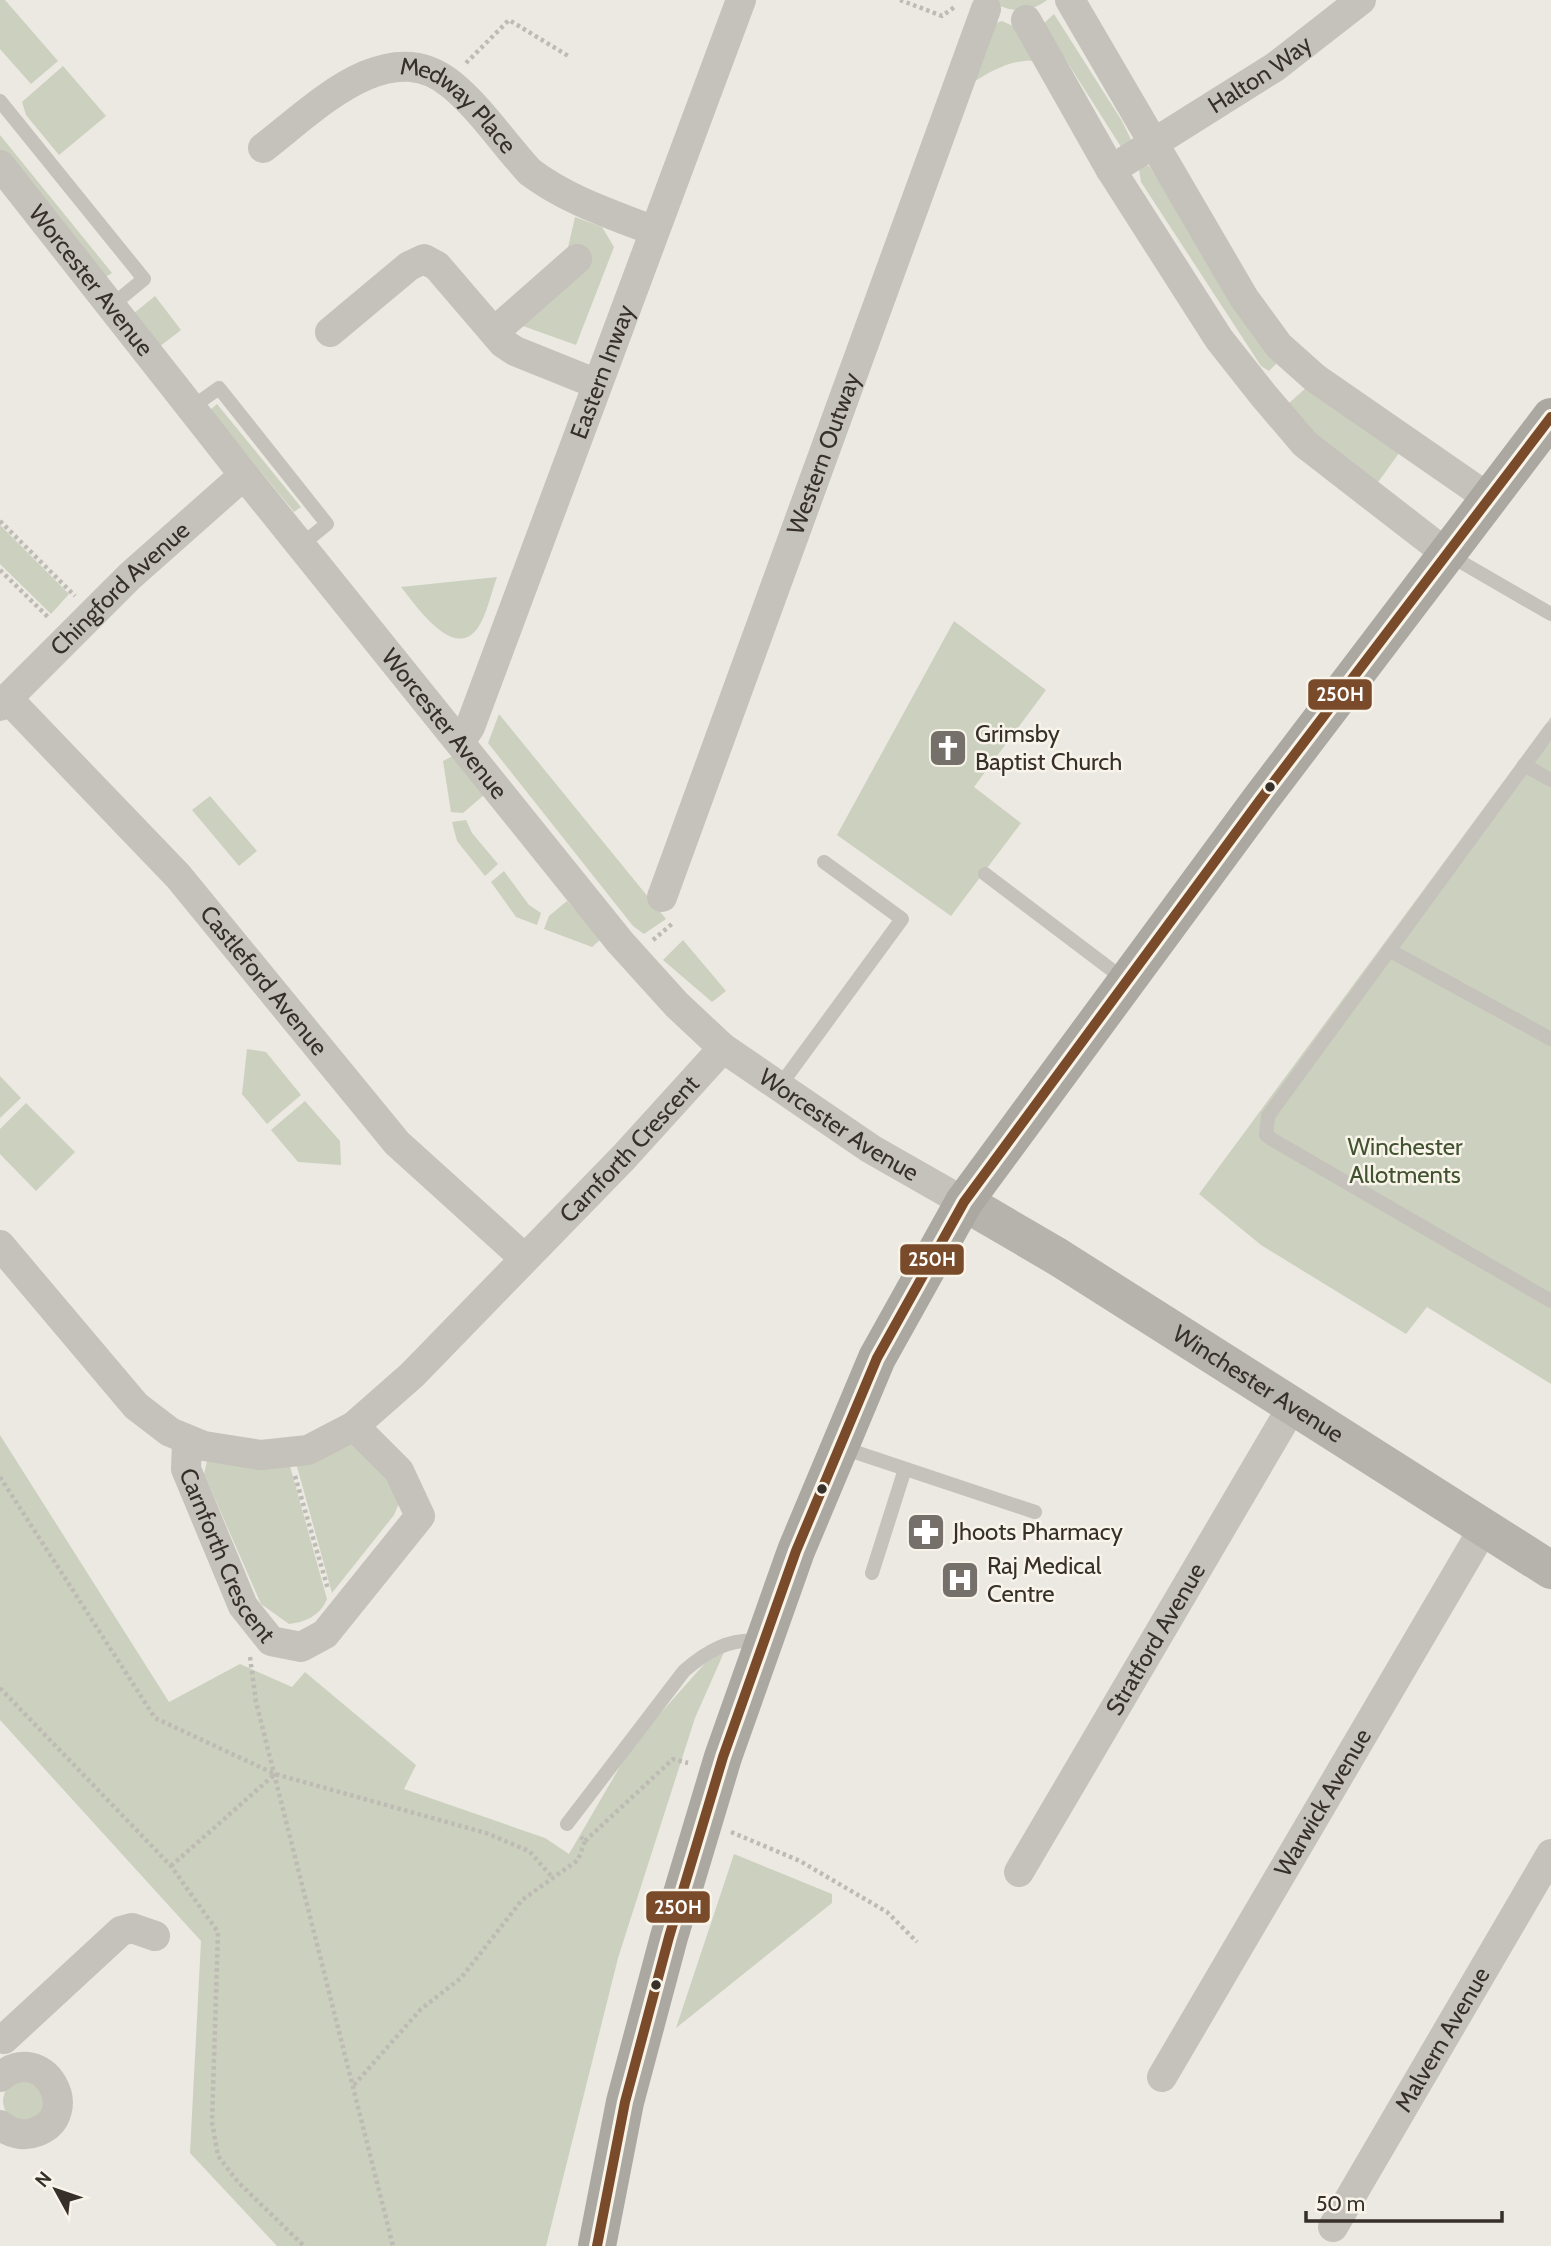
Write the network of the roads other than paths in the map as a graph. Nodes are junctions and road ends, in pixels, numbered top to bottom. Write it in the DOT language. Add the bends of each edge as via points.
graph roads {
  1 [pos="741,0"];
  2 [pos="1061,0"];
  3 [pos="1070,0"];
  4 [pos="1361,0"];
  5 [pos="976,3"];
  6 [pos="1026,20"];
  7 [pos="3,111"];
  8 [pos="1153,142"];
  9 [pos="263,148"];
  10 [pos="0,165"];
  11 [pos="1111,170"];
  12 [pos="653,231"];
  13 [pos="577,259"];
  14 [pos="111,306"];
  15 [pos="330,332"];
  16 [pos="494,332"];
  17 [pos="1297,364"];
  18 [pos="597,384"];
  19 [pos="1264,396"];
  20 [pos="191,408"];
  21 [pos="1551,416"];
  22 [pos="244,475"];
  23 [pos="1490,499"];
  24 [pos="301,545"];
  25 [pos="1447,554"];
  26 [pos="1551,614"];
  27 [pos="4,702"];
  28 [pos="1551,729"];
  29 [pos="460,742"];
  30 [pos="1524,765"];
  31 [pos="1551,780"];
  32 [pos="824,862"];
  33 [pos="985,874"];
  34 [pos="662,897"];
  35 [pos="1389,950"];
  36 [pos="1126,981"];
  37 [pos="1551,1039"];
  38 [pos="723,1048"];
  39 [pos="779,1087"];
  40 [pos="964,1202"];
  41 [pos="0,1245"];
  42 [pos="523,1257"];
  43 [pos="1551,1301"];
  44 [pos="1292,1407"];
  45 [pos="354,1426"];
  46 [pos="187,1441"];
  47 [pos="839,1447"];
  48 [pos="905,1469"];
  49 [pos="1035,1512"];
  50 [pos="1484,1528"];
  51 [pos="1551,1570"];
  52 [pos="872,1573"];
  53 [pos="764,1641"];
  54 [pos="567,1824"];
  55 [pos="1551,1854"];
  56 [pos="1019,1872"];
  57 [pos="155,1936"];
  58 [pos="2,2036"];
  59 [pos="9,2072"];
  60 [pos="1161,2077"];
  61 [pos="0,2125"];
  62 [pos="1333,2227"];
  63 [pos="597,2246"];
  1 -- 12 [label="street, Eastern Inway"];
  2 -- 6 [label="street" via="1042,16"];
  3 -- 8 [label="street"];
  4 -- 8 [label="street, Halton Way" via="1275,68"];
  5 -- 6 [label="street" via="1005,19"];
  5 -- 34 [label="street, Western Outway"];
  6 -- 11 [label="street"];
  7 -- 14 [label="lane" via="144,279"];
  8 -- 11 [label="street, Halton Way"];
  8 -- 17 [label="street" via="1244,298"];
  9 -- 12 [label="street, Medway Place" via="355,81 390,66 412,65 433,71 451,84 543,182"];
  10 -- 14 [label="street, Worcester Avenue"];
  11 -- 19 [label="street" via="1219,339"];
  12 -- 18 [label="street, Eastern Inway"];
  13 -- 16 [label="street"];
  14 -- 20 [label="street, Worcester Avenue"];
  15 -- 16 [label="street" via="409,266 424,259 437,267"];
  16 -- 18 [label="street" via="515,351"];
  17 -- 19 [label="street"];
  17 -- 23 [label="street"];
  18 -- 29 [label="street, Eastern Inway" via="470,727"];
  19 -- 25 [label="street" via="1305,444"];
  20 -- 22 [label="street, Worcester Avenue"];
  20 -- 24 [label="lane" via="219,388 327,524"];
  21 -- 23 [label="highway"];
  22 -- 24 [label="street, Worcester Avenue"];
  22 -- 27 [label="street, Chingford Avenue"];
  23 -- 25 [label="highway"];
  24 -- 29 [label="street, Worcester Avenue"];
  25 -- 26 [label="lane"];
  25 -- 36 [label="highway"];
  27 -- 42 [label="street, Castleford Avenue" via="178,876 397,1143"];
  28 -- 30 [label="lane"];
  29 -- 38 [label="street, Worcester Avenue" via="634,957"];
  30 -- 31 [label="lane"];
  30 -- 35 [label="lane"];
  32 -- 39 [label="lane" via="902,919"];
  33 -- 36 [label="lane"];
  35 -- 37 [label="lane"];
  35 -- 43 [label="lane" via="1268,1116 1266,1135"];
  36 -- 40 [label="highway"];
  38 -- 39 [label="street, Worcester Avenue"];
  38 -- 42 [label="street, Carnforth Crescent" via="624,1157"];
  39 -- 40 [label="street, Worcester Avenue" via="871,1149"];
  40 -- 44 [label="street, Winchester Avenue"];
  40 -- 47 [label="highway" via="877,1358"];
  41 -- 46 [label="street, Carnforth Crescent" via="136,1406"];
  42 -- 45 [label="street, Carnforth Crescent" via="412,1375"];
  44 -- 50 [label="street, Winchester Avenue"];
  44 -- 56 [label="street, Stratford Avenue"];
  45 -- 46 [label="street, Carnforth Crescent" via="308,1450 261,1455"];
  45 -- 46 [label="street, Carnforth Crescent" via="399,1471 420,1516 325,1634 302,1647 271,1641 243,1606 186,1469"];
  47 -- 48 [label="lane"];
  47 -- 53 [label="highway"];
  48 -- 49 [label="lane"];
  48 -- 52 [label="lane"];
  50 -- 51 [label="street, Winchester Avenue"];
  50 -- 60 [label="street, Warwick Avenue"];
  53 -- 54 [label="lane" via="724,1644 684,1671"];
  53 -- 63 [label="highway" via="669,1937 625,2102"];
  55 -- 62 [label="street, Malvern Avenue"];
  57 -- 58 [label="street" via="132,1928 121,1931"];
  58 -- 59 [label="street"];
  59 -- 61 [label="street" via="32,2067 51,2080 58,2105 39,2131 28,2135 11,2133"];
}
